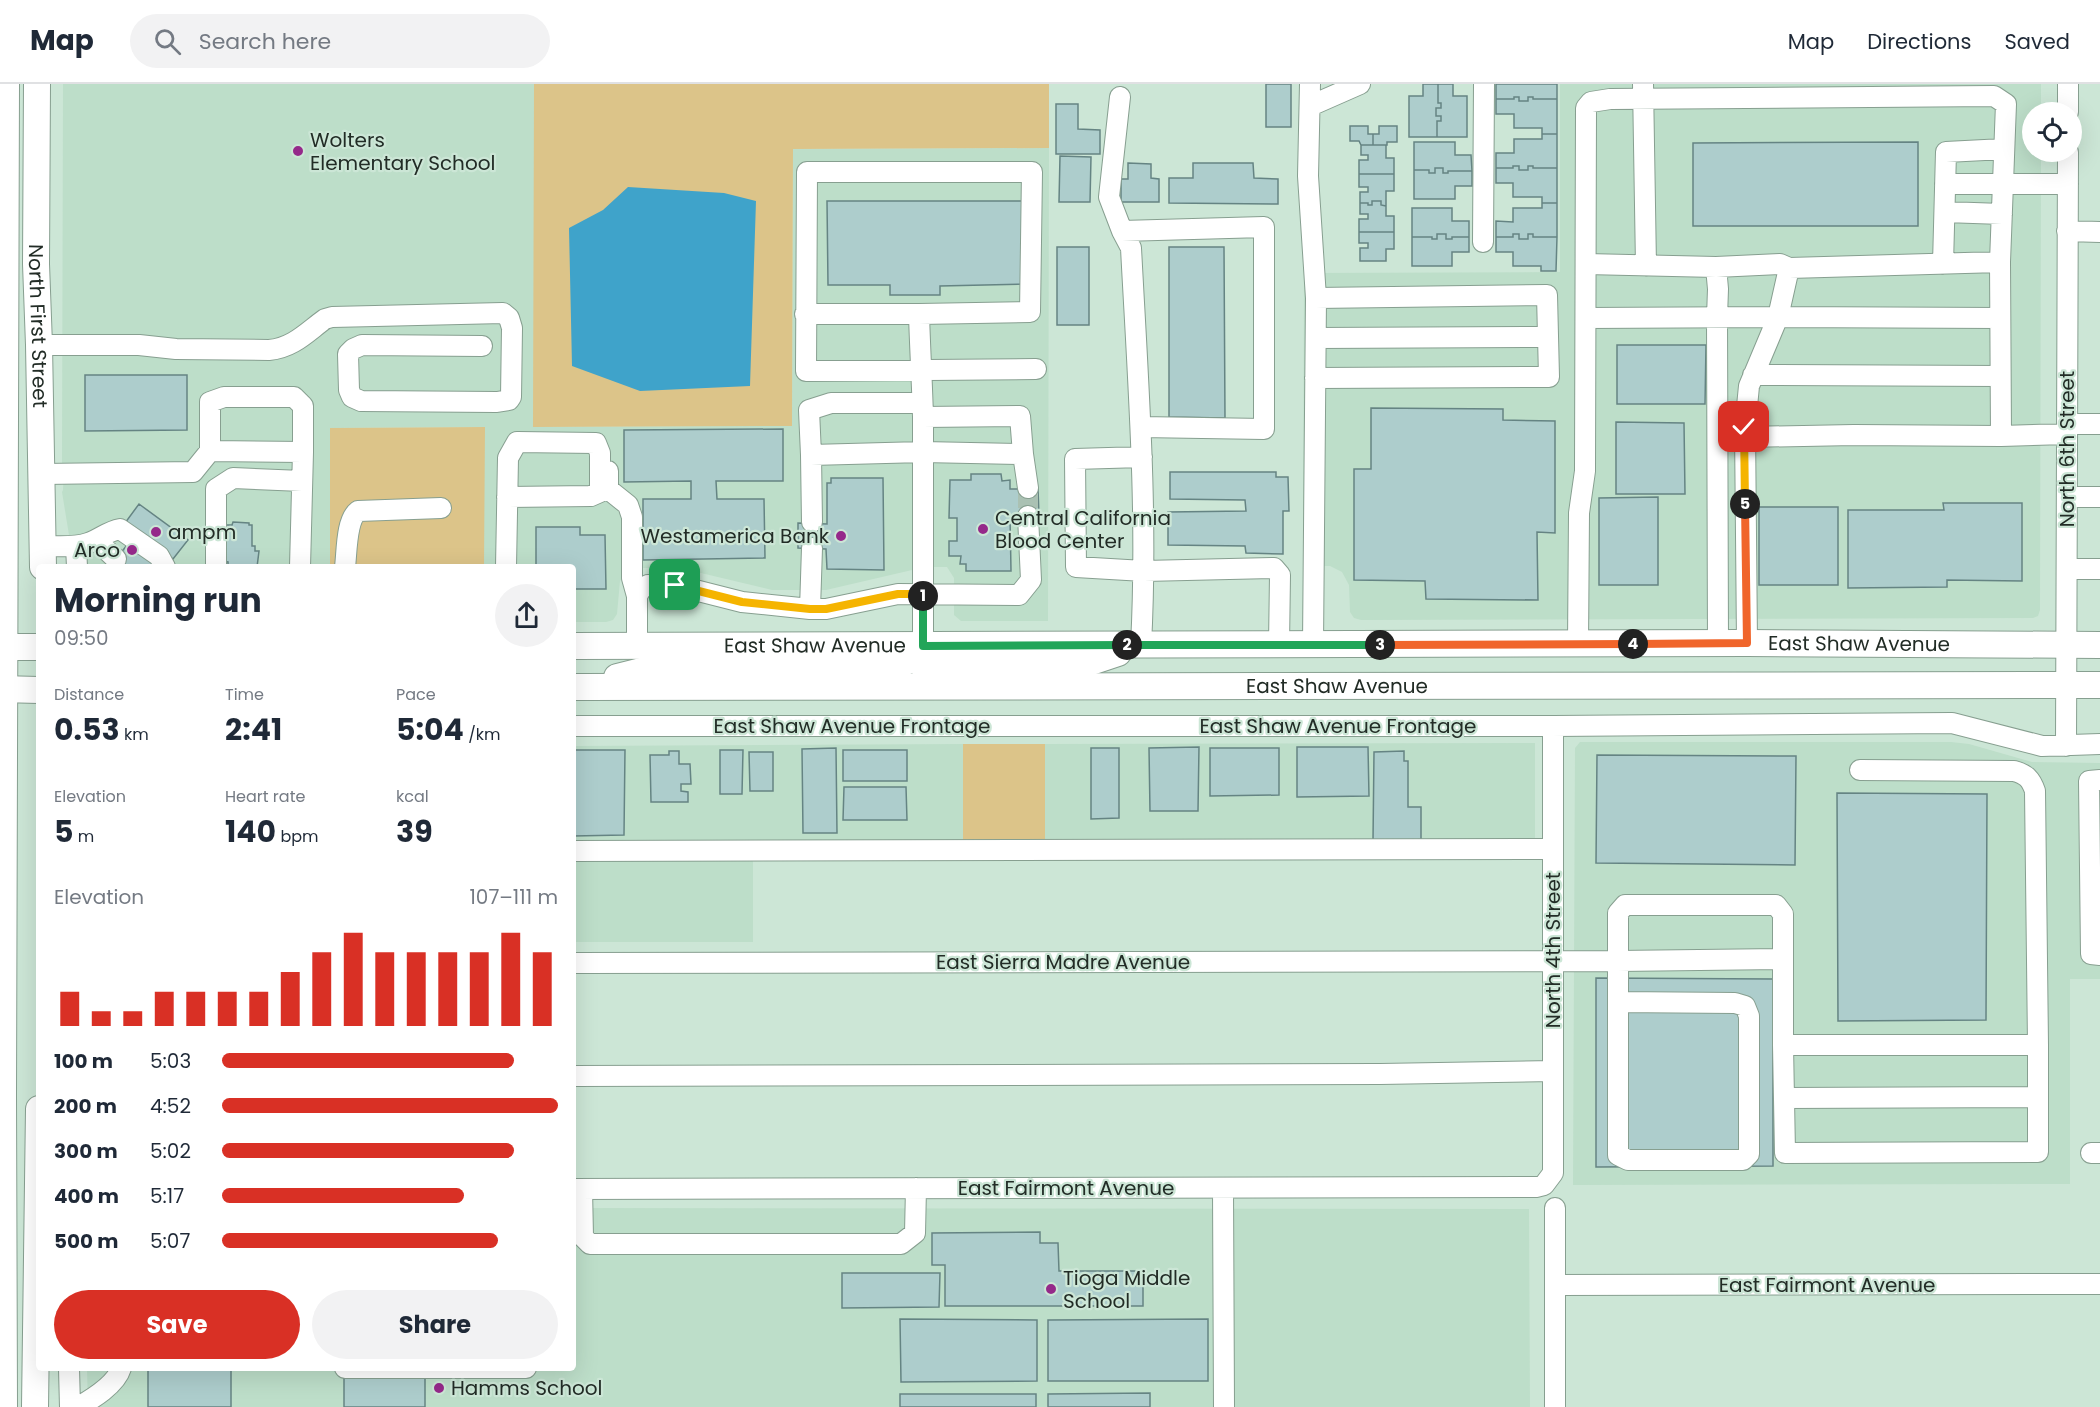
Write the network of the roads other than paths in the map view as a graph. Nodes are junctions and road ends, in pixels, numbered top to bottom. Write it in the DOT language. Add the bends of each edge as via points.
graph roads {
  1 [pos="6,84"];
  2 [pos="37,84"];
  3 [pos="1310,84"];
  4 [pos="1360,84"];
  5 [pos="1484,84"];
  6 [pos="2006,84"];
  7 [pos="2068,84"];
  8 [pos="1947,90"];
  9 [pos="1643,91"];
  10 [pos="1120,98"];
  11 [pos="2068,102"];
  12 [pos="2006,104"];
  13 [pos="1310,106"];
  14 [pos="2004,149"];
  15 [pos="2068,162"];
  16 [pos="1945,184"];
  17 [pos="2068,184"];
  18 [pos="2003,185"];
  19 [pos="1945,212"];
  20 [pos="2002,214"];
  21 [pos="1122,231"];
  22 [pos="2067,231"];
  23 [pos="2100,232"];
  24 [pos="3,237"];
  25 [pos="1483,242"];
  26 [pos="2000,262"];
  27 [pos="1586,264"];
  28 [pos="1943,264"];
  29 [pos="1646,266"];
  30 [pos="1716,267"];
  31 [pos="1790,268"];
  32 [pos="1317,298"];
  33 [pos="805,314"];
  34 [pos="919,314"];
  35 [pos="1717,317"];
  36 [pos="1778,317"];
  37 [pos="2000,318"];
  38 [pos="1586,325"];
  39 [pos="1548,337"];
  40 [pos="1316,338"];
  41 [pos="39,345"];
  42 [pos="482,346"];
  43 [pos="1036,369"];
  44 [pos="921,370"];
  45 [pos="1753,375"];
  46 [pos="2000,376"];
  47 [pos="1315,378"];
  48 [pos="923,410"];
  49 [pos="2,411"];
  50 [pos="2100,424"];
  51 [pos="1141,427"];
  52 [pos="2067,429"];
  53 [pos="2001,436"];
  54 [pos="1744,437"];
  55 [pos="598,449"];
  56 [pos="210,451"];
  57 [pos="303,452"];
  58 [pos="923,452"];
  59 [pos="1023,454"];
  60 [pos="811,455"];
  61 [pos="1142,457"];
  62 [pos="42,474"];
  63 [pos="302,481"];
  64 [pos="1028,488"];
  65 [pos="507,497"];
  66 [pos="2067,497"];
  67 [pos="2100,497"];
  68 [pos="441,508"];
  69 [pos="1028,516"];
  70 [pos="2,518"];
  71 [pos="813,522"];
  72 [pos="96,540"];
  73 [pos="76,546"];
  74 [pos="812,548"];
  75 [pos="43,556"];
  76 [pos="116,559"];
  77 [pos="77,564"];
  78 [pos="163,564"];
  79 [pos="216,564"];
  80 [pos="300,564"];
  81 [pos="345,564"];
  82 [pos="506,564"];
  83 [pos="2067,569"];
  84 [pos="2100,569"];
  85 [pos="1144,570"];
  86 [pos="922,594"];
  87 [pos="637,596"];
  88 [pos="810,609"];
  89 [pos="1747,643"];
  90 [pos="1578,644"];
  91 [pos="1718,644"];
  92 [pos="1141,645"];
  93 [pos="1278,645"];
  94 [pos="1313,645"];
  95 [pos="2067,645"];
  96 [pos="2100,645"];
  97 [pos="576,646"];
  98 [pos="637,646"];
  99 [pos="923,646"];
  100 [pos="2,647"];
  101 [pos="36,647"];
  102 [pos="924,685"];
  103 [pos="2066,685"];
  104 [pos="2100,685"];
  105 [pos="576,687"];
  106 [pos="576,687"];
  107 [pos="2,689"];
  108 [pos="36,690"];
  109 [pos="576,726"];
  110 [pos="1553,726"];
  111 [pos="2100,744"];
  112 [pos="2066,746"];
  113 [pos="1860,770"];
  114 [pos="2100,780"];
  115 [pos="1553,849"];
  116 [pos="576,851"];
  117 [pos="2095,865"];
  118 [pos="2095,908"];
  119 [pos="2100,954"];
  120 [pos="1783,960"];
  121 [pos="1553,961"];
  122 [pos="1618,961"];
  123 [pos="576,963"];
  124 [pos="1618,1002"];
  125 [pos="1783,1045"];
  126 [pos="2038,1045"];
  127 [pos="1553,1071"];
  128 [pos="576,1076"];
  129 [pos="1,1095"];
  130 [pos="1784,1098"];
  131 [pos="2038,1098"];
  132 [pos="1553,1173"];
  133 [pos="916,1188"];
  134 [pos="1223,1188"];
  135 [pos="577,1189"];
  136 [pos="1555,1208"];
  137 [pos="2100,1284"];
  138 [pos="1555,1285"];
  139 [pos="36,1334"];
  140 [pos="69,1371"];
  141 [pos="120,1371"];
  142 [pos="2,1372"];
  143 [pos="4,1407"];
  144 [pos="35,1407"];
  145 [pos="70,1407"];
  146 [pos="78,1407"];
  147 [pos="1224,1407"];
  148 [pos="1555,1407"];
  1 -- 24 [label="main road, North First Street"];
  2 -- 41 [label="main road, North First Street"];
  3 -- 13 [label="street"];
  4 -- 13 [label="street"];
  5 -- 25 [label="street"];
  6 -- 12 [label="street"];
  7 -- 11 [label="street"];
  8 -- 9 [label="street"];
  8 -- 12 [label="street" via="1994,96"];
  9 -- 27 [label="street" via="1591,102 1586,108"];
  9 -- 29 [label="street"];
  10 -- 21 [label="street" via="1109,197"];
  12 -- 14 [label="street"];
  13 -- 32 [label="street" via="1308,176"];
  14 -- 16 [label="street" via="1946,152"];
  14 -- 18 [label="street"];
  15 -- 17 [label="street, North 6th Street"];
  16 -- 18 [label="street"];
  16 -- 19 [label="street"];
  17 -- 18 [label="street"];
  17 -- 22 [label="street, North 6th Street"];
  18 -- 20 [label="street"];
  19 -- 20 [label="street"];
  19 -- 28 [label="street"];
  20 -- 26 [label="street"];
  21 -- 51 [label="street" via="1131,248"];
  21 -- 51 [label="street" via="1264,227 1264,429"];
  22 -- 23 [label="street"];
  22 -- 52 [label="street, North 6th Street"];
  24 -- 49 [label="main road, North First Street"];
  26 -- 28 [label="street"];
  26 -- 37 [label="street"];
  27 -- 29 [label="street"];
  27 -- 38 [label="street"];
  28 -- 31 [label="street"];
  29 -- 30 [label="street"];
  30 -- 31 [label="street" via="1780,264"];
  30 -- 35 [label="street"];
  31 -- 36 [label="street"];
  32 -- 39 [label="street" via="1546,295"];
  32 -- 40 [label="street"];
  33 -- 34 [label="street"];
  33 -- 34 [label="street" via="807,172 1032,172 1030,312"];
  33 -- 44 [label="street" via="806,371"];
  34 -- 44 [label="street"];
  35 -- 36 [label="street"];
  35 -- 38 [label="street"];
  35 -- 91 [label="street"];
  36 -- 37 [label="street"];
  36 -- 45 [label="street"];
  37 -- 46 [label="street"];
  38 -- 90 [label="street"];
  39 -- 40 [label="street"];
  39 -- 47 [label="street" via="1549,377"];
  40 -- 47 [label="street"];
  41 -- 42 [label="street" via="276,350 296,342 332,317 503,313 512,328 512,397 508,400 361,401 352,397 349,390 348,354 362,345"];
  41 -- 62 [label="main road, North First Street"];
  43 -- 44 [label="street"];
  44 -- 48 [label="street"];
  45 -- 46 [label="street"];
  45 -- 54 [label="street"];
  46 -- 53 [label="street"];
  47 -- 94 [label="street"];
  48 -- 58 [label="street"];
  48 -- 59 [label="street" via="1020,416"];
  48 -- 60 [label="street" via="831,403 809,410"];
  49 -- 70 [label="main road, North First Street"];
  50 -- 52 [label="street"];
  51 -- 61 [label="street"];
  52 -- 53 [label="street"];
  52 -- 66 [label="street, North 6th Street"];
  53 -- 54 [label="street"];
  54 -- 89 [label="street"];
  55 -- 65 [label="street" via="600,492 591,496"];
  55 -- 65 [label="street" via="596,443 517,442 508,458"];
  55 -- 87 [label="street" via="608,450 608,489 628,505 632,517 632,578"];
  56 -- 57 [label="street"];
  56 -- 57 [label="street" via="210,402 224,397 294,397 303,406"];
  56 -- 62 [label="street" via="193,472"];
  57 -- 63 [label="street"];
  58 -- 59 [label="street"];
  58 -- 60 [label="street"];
  58 -- 86 [label="street"];
  59 -- 64 [label="street"];
  60 -- 71 [label="street"];
  61 -- 85 [label="street"];
  61 -- 85 [label="street" via="1075,459 1076,567"];
  62 -- 75 [label="main road, North First Street"];
  63 -- 79 [label="street" via="233,478 216,489"];
  63 -- 80 [label="street"];
  65 -- 82 [label="street"];
  66 -- 67 [label="street"];
  66 -- 83 [label="street, North 6th Street"];
  68 -- 81 [label="street" via="358,512 351,523"];
  69 -- 86 [label="street" via="1032,580 1019,595"];
  70 -- 100 [label="main road, North First Street"];
  72 -- 73 [label="street"];
  72 -- 76 [label="street"];
  72 -- 78 [label="street" via="120,529 159,556"];
  73 -- 75 [label="street"];
  73 -- 77 [label="street"];
  74 -- 88 [label="street"];
  83 -- 84 [label="street"];
  83 -- 95 [label="street, North 6th Street"];
  85 -- 92 [label="street"];
  85 -- 93 [label="street" via="1274,568 1280,575"];
  86 -- 88 [label="street" via="898,594"];
  86 -- 99 [label="street"];
  87 -- 88 [label="street" via="648,585 675,585 742,602"];
  87 -- 98 [label="street"];
  89 -- 91 [label="main road, East Shaw Avenue"];
  89 -- 95 [label="main road, East Shaw Avenue"];
  90 -- 91 [label="main road, East Shaw Avenue"];
  90 -- 94 [label="main road, East Shaw Avenue"];
  92 -- 93 [label="main road, East Shaw Avenue"];
  92 -- 99 [label="main road, East Shaw Avenue"];
  92 -- 102 [label="main road" via="1085,664 937,664 924,676"];
  93 -- 94 [label="main road, East Shaw Avenue"];
  95 -- 96 [label="main road, East Shaw Avenue"];
  95 -- 103 [label="street, North 6th Street"];
  97 -- 98 [label="main road, East Shaw Avenue"];
  98 -- 99 [label="main road, East Shaw Avenue"];
  99 -- 105 [label="main road" via="910,661 892,666 657,667"];
  100 -- 101 [label="main road"];
  100 -- 107 [label="main road, North First Street"];
  102 -- 103 [label="main road, East Shaw Avenue"];
  102 -- 106 [label="main road, East Shaw Avenue"];
  103 -- 104 [label="main road, East Shaw Avenue"];
  103 -- 112 [label="street, North 6th Street"];
  107 -- 108 [label="main road"];
  107 -- 129 [label="main road, North First Street"];
  109 -- 110 [label="street, East Shaw Avenue Frontage"];
  110 -- 112 [label="street, East Shaw Avenue Frontage" via="1952,723 2027,743"];
  110 -- 115 [label="street, North 4th Street"];
  111 -- 112 [label="street, East Shaw Avenue Frontage"];
  113 -- 126 [label="street" via="2014,771 2025,774 2032,782"];
  114 -- 117 [label="street" via="2089,781"];
  115 -- 116 [label="street"];
  115 -- 121 [label="street, North 4th Street"];
  117 -- 118 [label="street"];
  118 -- 119 [label="street" via="2091,954"];
  120 -- 122 [label="street, East Sierra Madre Avenue"];
  120 -- 122 [label="street" via="1783,914 1776,905 1625,905 1617,913"];
  120 -- 125 [label="street"];
  121 -- 122 [label="street, East Sierra Madre Avenue"];
  121 -- 123 [label="street, East Sierra Madre Avenue"];
  121 -- 127 [label="street, North 4th Street"];
  122 -- 124 [label="street"];
  124 -- 124 [label="street" via="1745,1006 1749,1016 1749,1154 1743,1160 1628,1160 1618,1155"];
  125 -- 126 [label="street"];
  125 -- 130 [label="street"];
  126 -- 131 [label="street"];
  127 -- 128 [label="street"];
  127 -- 132 [label="street, North 4th Street"];
  129 -- 142 [label="main road, North First Street"];
  130 -- 131 [label="street"];
  130 -- 131 [label="street" via="1785,1153 2038,1152"];
  132 -- 134 [label="street, East Fairmont Avenue" via="1544,1185 1536,1187"];
  133 -- 134 [label="street, East Fairmont Avenue"];
  133 -- 135 [label="street, East Fairmont Avenue"];
  133 -- 135 [label="street" via="915,1233 901,1244 590,1244 583,1237"];
  134 -- 147 [label="street"];
  136 -- 138 [label="street"];
  137 -- 138 [label="street, East Fairmont Avenue"];
  138 -- 148 [label="street"];
  139 -- 144 [label="main road"];
  140 -- 145 [label="street"];
  141 -- 146 [label="street" via="112,1382"];
  142 -- 143 [label="main road, North First Street"];
}
